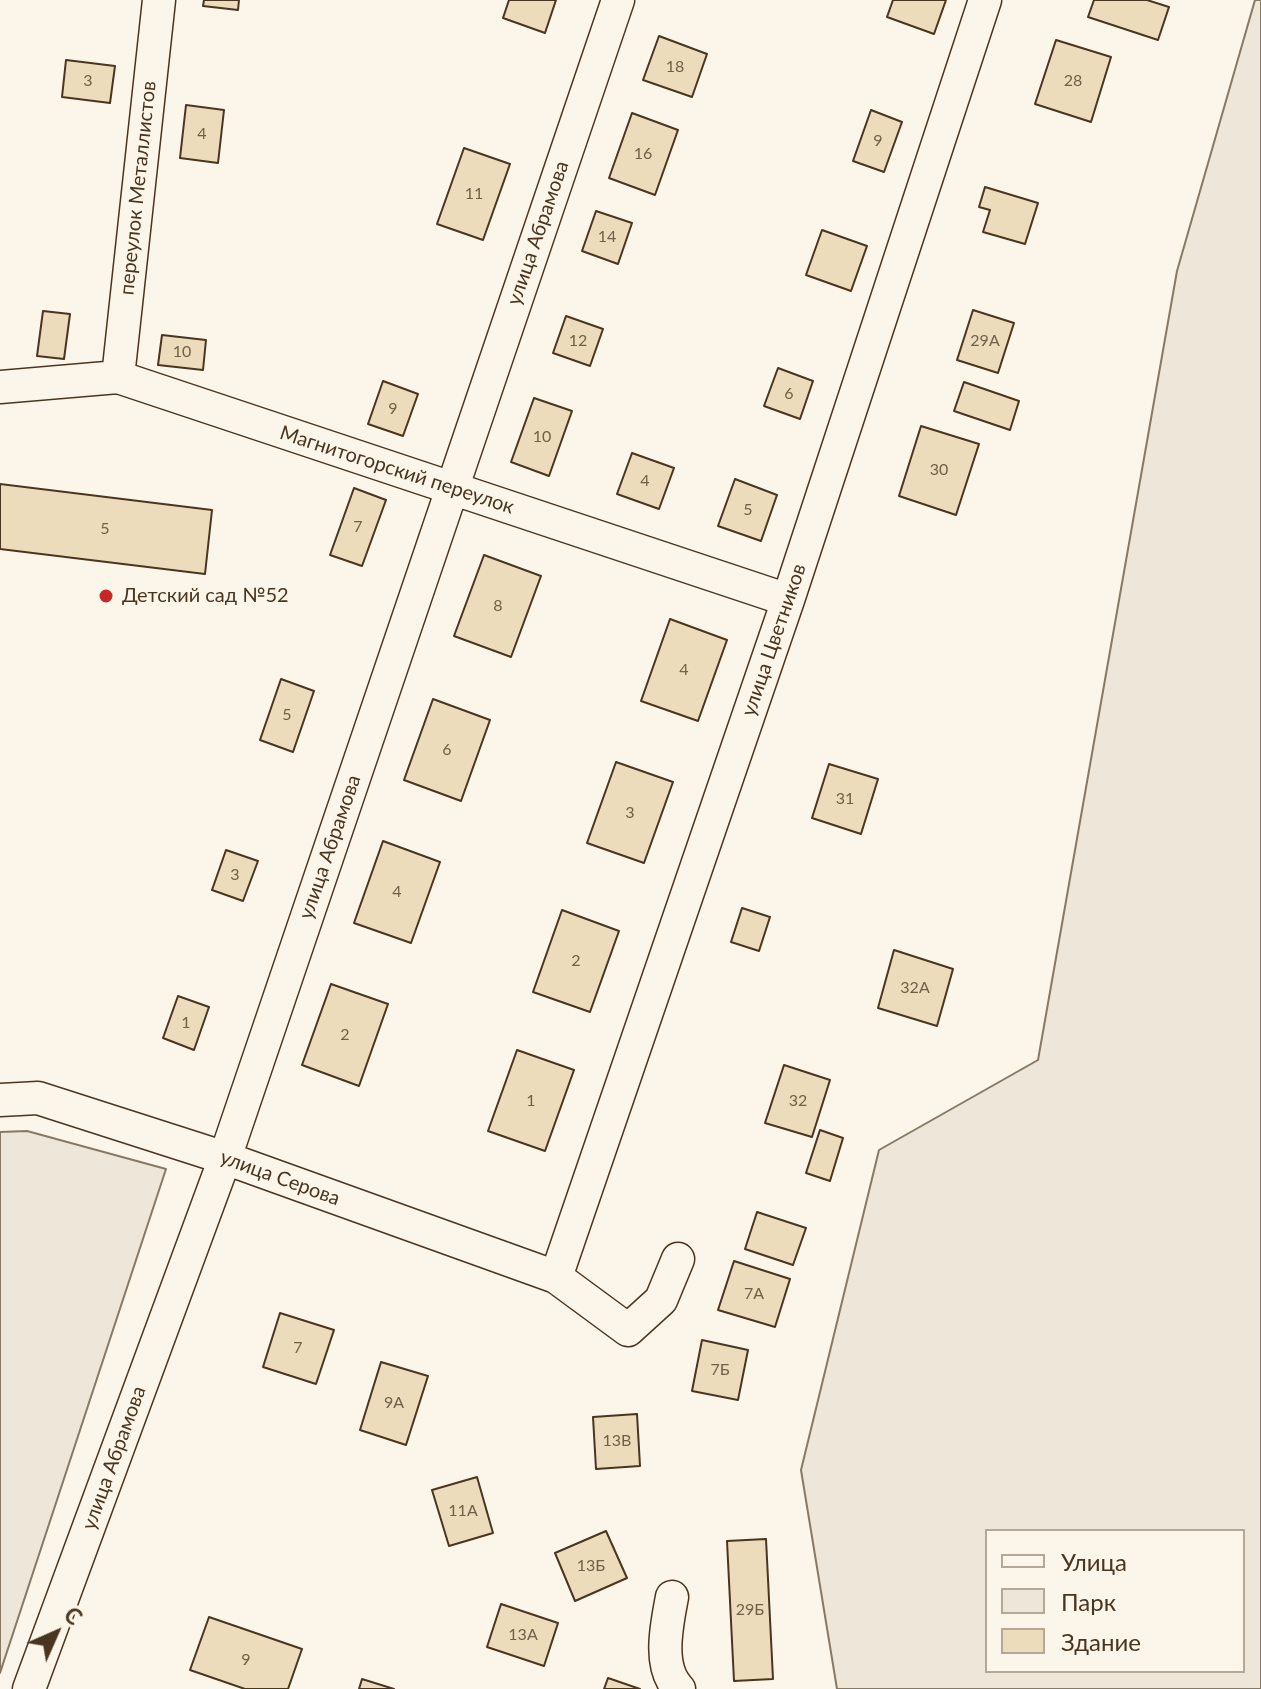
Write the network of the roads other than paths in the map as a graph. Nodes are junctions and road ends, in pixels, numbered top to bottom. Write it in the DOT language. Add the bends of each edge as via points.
graph roads {
  1 [pos="159,0"];
  2 [pos="618,0"];
  3 [pos="985,0"];
  4 [pos="118,377"];
  5 [pos="0,387"];
  6 [pos="450,487"];
  7 [pos="788,600"];
  8 [pos="0,1100"];
  9 [pos="225,1158"];
  10 [pos="678,1259"];
  11 [pos="556,1277"];
  12 [pos="672,1597"];
  13 [pos="38,1687"];
  14 [pos="679,1689"];
  1 -- 4 [label="street, переулок Металлистов"];
  2 -- 6 [label="street, улица Абрамова"];
  3 -- 7 [label="street, улица Цветников"];
  4 -- 5 [label="street, Магнитогорский переулок"];
  4 -- 6 [label="street, Магнитогорский переулок"];
  6 -- 7 [label="street, Магнитогорский переулок"];
  6 -- 9 [label="street, улица Абрамова"];
  7 -- 11 [label="street, улица Цветников"];
  8 -- 9 [label="street, улица Серова" via="38,1098"];
  9 -- 11 [label="street, улица Серова"];
  9 -- 13 [label="street, улица Абрамова"];
  10 -- 11 [label="street, улица Серова" via="661,1300 628,1330"];
  12 -- 14 [label="street" via="665,1640 672,1683"];
}
